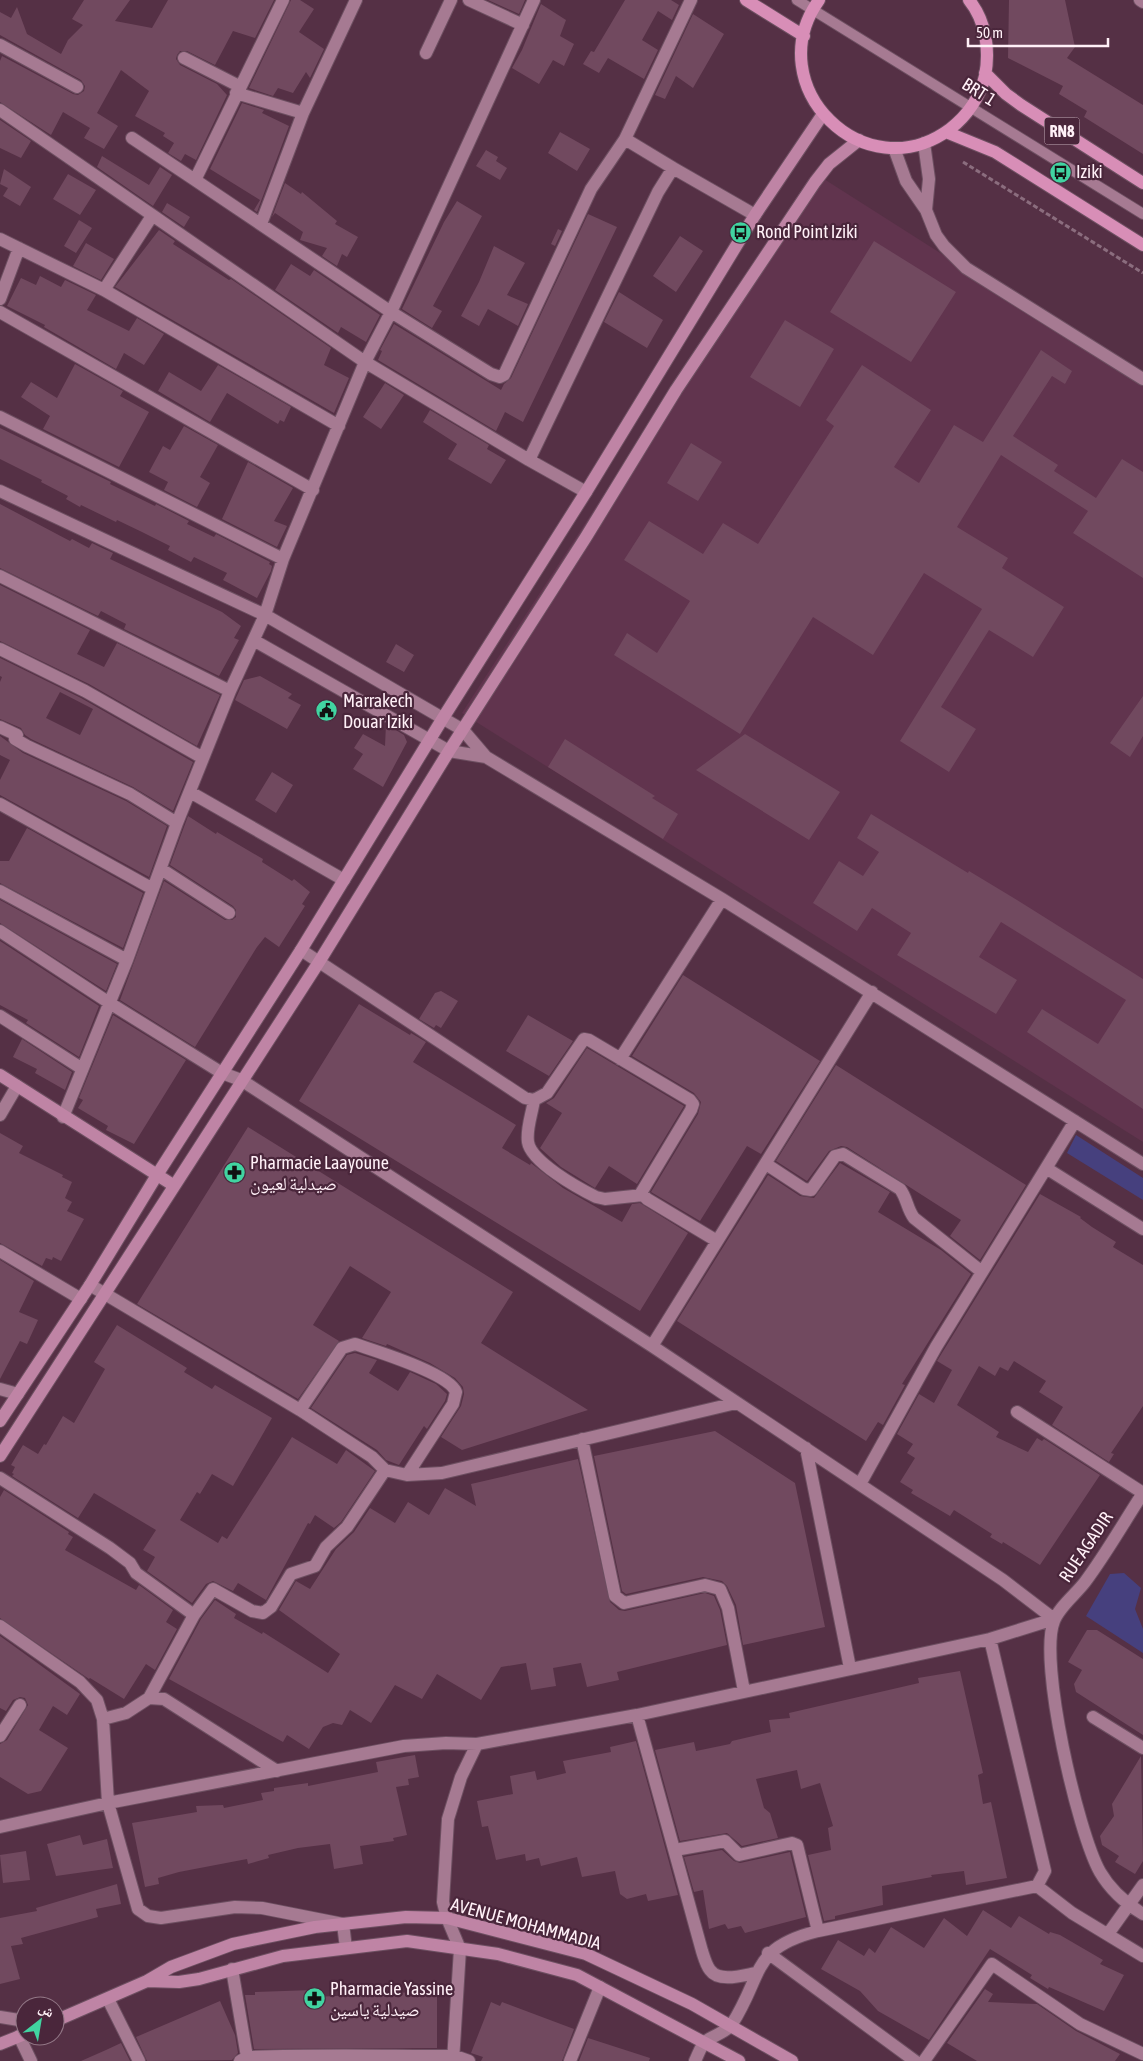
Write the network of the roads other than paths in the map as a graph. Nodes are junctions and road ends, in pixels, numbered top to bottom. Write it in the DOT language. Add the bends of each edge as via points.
graph roads {
  1 [pos="283,0"];
  2 [pos="356,0"];
  3 [pos="451,0"];
  4 [pos="469,0"];
  5 [pos="534,0"];
  6 [pos="691,0"];
  7 [pos="746,0"];
  8 [pos="797,0"];
  9 [pos="969,0"];
  10 [pos="816,5"];
  11 [pos="522,25"];
  12 [pos="804,36"];
  13 [pos="0,45"];
  14 [pos="426,53"];
  15 [pos="184,58"];
  16 [pos="985,72"];
  17 [pos="77,87"];
  18 [pos="238,90"];
  19 [pos="972,106"];
  20 [pos="0,110"];
  21 [pos="304,113"];
  22 [pos="823,114"];
  23 [pos="946,132"];
  24 [pos="132,138"];
  25 [pos="625,139"];
  26 [pos="859,140"];
  27 [pos="924,143"];
  28 [pos="894,148"];
  29 [pos="673,168"];
  30 [pos="195,180"];
  31 [pos="1143,182"];
  32 [pos="926,210"];
  33 [pos="1143,214"];
  34 [pos="755,215"];
  35 [pos="152,216"];
  36 [pos="261,224"];
  37 [pos="0,239"];
  38 [pos="1143,245"];
  39 [pos="20,248"];
  40 [pos="104,290"];
  41 [pos="0,299"];
  42 [pos="0,312"];
  43 [pos="391,312"];
  44 [pos="365,362"];
  45 [pos="1143,379"];
  46 [pos="0,417"];
  47 [pos="339,426"];
  48 [pos="529,460"];
  49 [pos="314,490"];
  50 [pos="0,491"];
  51 [pos="586,492"];
  52 [pos="283,559"];
  53 [pos="0,576"];
  54 [pos="265,615"];
  55 [pos="255,641"];
  56 [pos="0,649"];
  57 [pos="230,691"];
  58 [pos="443,718"];
  59 [pos="0,727"];
  60 [pos="462,730"];
  61 [pos="431,740"];
  62 [pos="449,751"];
  63 [pos="486,757"];
  64 [pos="203,758"];
  65 [pos="190,792"];
  66 [pos="0,804"];
  67 [pos="177,823"];
  68 [pos="161,869"];
  69 [pos="344,880"];
  70 [pos="153,889"];
  71 [pos="0,891"];
  72 [pos="722,899"];
  73 [pos="229,913"];
  74 [pos="0,931"];
  75 [pos="301,950"];
  76 [pos="127,960"];
  77 [pos="319,962"];
  78 [pos="872,992"];
  79 [pos="108,1002"];
  80 [pos="0,1016"];
  81 [pos="620,1059"];
  82 [pos="81,1068"];
  83 [pos="222,1072"];
  84 [pos="0,1075"];
  85 [pos="241,1080"];
  86 [pos="17,1086"];
  87 [pos="534,1100"];
  88 [pos="0,1115"];
  89 [pos="63,1117"];
  90 [pos="1075,1121"];
  91 [pos="766,1164"];
  92 [pos="1143,1164"];
  93 [pos="1046,1168"];
  94 [pos="157,1175"];
  95 [pos="173,1185"];
  96 [pos="643,1196"];
  97 [pos="1143,1228"];
  98 [pos="717,1241"];
  99 [pos="0,1251"];
  100 [pos="982,1272"];
  101 [pos="90,1285"];
  102 [pos="106,1294"];
  103 [pos="81,1299"];
  104 [pos="652,1346"];
  105 [pos="0,1389"];
  106 [pos="18,1394"];
  107 [pos="736,1403"];
  108 [pos="300,1410"];
  109 [pos="1017,1412"];
  110 [pos="0,1422"];
  111 [pos="582,1439"];
  112 [pos="806,1448"];
  113 [pos="0,1456"];
  114 [pos="385,1470"];
  115 [pos="407,1475"];
  116 [pos="0,1478"];
  117 [pos="860,1484"];
  118 [pos="1143,1493"];
  119 [pos="194,1615"];
  120 [pos="1054,1619"];
  121 [pos="0,1626"];
  122 [pos="990,1638"];
  123 [pos="850,1668"];
  124 [pos="744,1691"];
  125 [pos="149,1698"];
  126 [pos="20,1705"];
  127 [pos="637,1715"];
  128 [pos="1093,1717"];
  129 [pos="102,1719"];
  130 [pos="0,1736"];
  131 [pos="477,1744"];
  132 [pos="1143,1748"];
  133 [pos="277,1771"];
  134 [pos="108,1803"];
  135 [pos="0,1827"];
  136 [pos="675,1850"];
  137 [pos="1143,1885"];
  138 [pos="1037,1886"];
  139 [pos="1130,1906"];
  140 [pos="1143,1914"];
  141 [pos="447,1918"];
  142 [pos="343,1924"];
  143 [pos="818,1930"];
  144 [pos="1108,1934"];
  145 [pos="346,1948"];
  146 [pos="460,1950"];
  147 [pos="768,1954"];
  148 [pos="1143,1956"];
  149 [pos="232,1969"];
  150 [pos="756,1973"];
  151 [pos="147,1981"];
  152 [pos="600,1987"];
  153 [pos="108,1999"];
  154 [pos="0,2017"];
  155 [pos="65,2017"];
  156 [pos="15,2019"];
  157 [pos="731,2026"];
  158 [pos="15,2038"];
  159 [pos="704,2042"];
  160 [pos="0,2044"];
  161 [pos="26,2046"];
  162 [pos="1143,2054"];
  163 [pos="317,2057"];
  164 [pos="244,2059"];
  165 [pos="454,2059"];
  166 [pos="31,2061"];
  167 [pos="139,2061"];
  168 [pos="469,2061"];
  169 [pos="570,2061"];
  170 [pos="695,2061"];
  171 [pos="739,2061"];
  172 [pos="792,2061"];
  173 [pos="915,2061"];
  174 [pos="924,2061"];
  1 -- 18 [label="street"];
  2 -- 21 [label="street"];
  3 -- 14 [label="street"];
  4 -- 11 [label="street"];
  5 -- 11 [label="street"];
  6 -- 25 [label="street"];
  7 -- 12 [label="main road"];
  8 -- 10 [label="lane, BRT 1"];
  9 -- 16 [label="main road" via="979,16 985,36"];
  10 -- 12 [label="main road"];
  10 -- 19 [label="lane, BRT 1"];
  11 -- 43 [label="street"];
  12 -- 22 [label="main road" via="802,58 805,78"];
  13 -- 17 [label="street"];
  15 -- 18 [label="street"];
  16 -- 19 [label="main road"];
  16 -- 31 [label="main road, RN8" via="1021,105"];
  18 -- 21 [label="street"];
  18 -- 30 [label="street"];
  19 -- 23 [label="main road"];
  19 -- 33 [label="lane, BRT 1"];
  20 -- 35 [label="street"];
  21 -- 36 [label="street"];
  22 -- 26 [label="main road" via="839,129"];
  22 -- 34 [label="street"];
  23 -- 27 [label="main road"];
  23 -- 38 [label="main road" via="995,152"];
  24 -- 30 [label="street"];
  25 -- 29 [label="street"];
  25 -- 43 [label="street" via="590,189 504,375 491,374"];
  26 -- 28 [label="main road"];
  26 -- 60 [label="street" via="829,164 809,190 676,390"];
  27 -- 28 [label="main road"];
  27 -- 32 [label="street" via="928,178"];
  28 -- 32 [label="street" via="906,182"];
  29 -- 34 [label="street"];
  29 -- 48 [label="street" via="653,201"];
  30 -- 36 [label="street"];
  32 -- 45 [label="street" via="936,235 966,268"];
  34 -- 51 [label="street"];
  35 -- 40 [label="street"];
  35 -- 44 [label="street"];
  36 -- 43 [label="street"];
  37 -- 39 [label="street"];
  39 -- 40 [label="street"];
  39 -- 41 [label="street"];
  40 -- 47 [label="street"];
  42 -- 49 [label="street"];
  43 -- 44 [label="street"];
  44 -- 47 [label="street"];
  44 -- 48 [label="street"];
  46 -- 52 [label="street"];
  47 -- 49 [label="street"];
  48 -- 51 [label="street"];
  49 -- 52 [label="street"];
  50 -- 54 [label="street"];
  51 -- 58 [label="street"];
  52 -- 54 [label="street"];
  53 -- 57 [label="street"];
  54 -- 55 [label="street"];
  54 -- 58 [label="street"];
  55 -- 57 [label="street"];
  55 -- 61 [label="street"];
  56 -- 64 [label="street" via="85,691"];
  57 -- 64 [label="street"];
  58 -- 60 [label="street"];
  58 -- 61 [label="street"];
  59 -- 67 [label="street" via="17,735 15,739 27,746 130,794"];
  60 -- 62 [label="street"];
  60 -- 63 [label="street"];
  61 -- 62 [label="street"];
  61 -- 69 [label="street"];
  62 -- 63 [label="street"];
  62 -- 77 [label="street"];
  63 -- 72 [label="street"];
  64 -- 65 [label="street"];
  65 -- 67 [label="street"];
  65 -- 69 [label="street"];
  66 -- 70 [label="street"];
  67 -- 68 [label="street"];
  68 -- 70 [label="street"];
  68 -- 73 [label="street"];
  69 -- 75 [label="street"];
  70 -- 76 [label="street"];
  71 -- 76 [label="street"];
  72 -- 78 [label="street"];
  72 -- 81 [label="street"];
  74 -- 79 [label="street"];
  75 -- 77 [label="street"];
  75 -- 83 [label="street"];
  76 -- 79 [label="street"];
  77 -- 85 [label="street"];
  77 -- 87 [label="street" via="525,1098"];
  78 -- 90 [label="street"];
  78 -- 91 [label="street"];
  79 -- 82 [label="street"];
  79 -- 83 [label="street"];
  80 -- 82 [label="street"];
  81 -- 87 [label="street" via="584,1039 547,1093"];
  81 -- 96 [label="street" via="693,1104 642,1190"];
  82 -- 89 [label="street"];
  83 -- 85 [label="street"];
  83 -- 94 [label="street"];
  84 -- 86 [label="street"];
  85 -- 95 [label="street"];
  85 -- 104 [label="street"];
  86 -- 88 [label="street"];
  86 -- 89 [label="street"];
  87 -- 96 [label="street" via="528,1138 530,1150 536,1158 596,1197"];
  89 -- 94 [label="street"];
  90 -- 92 [label="street"];
  90 -- 93 [label="street"];
  91 -- 98 [label="street"];
  91 -- 100 [label="street" via="804,1189 811,1190 834,1156 844,1154 900,1189 914,1218"];
  93 -- 97 [label="street"];
  93 -- 100 [label="street"];
  94 -- 95 [label="street"];
  94 -- 101 [label="street"];
  95 -- 102 [label="street"];
  96 -- 98 [label="street"];
  98 -- 104 [label="street"];
  99 -- 103 [label="street"];
  100 -- 117 [label="street"];
  101 -- 102 [label="street"];
  101 -- 103 [label="street"];
  102 -- 108 [label="street"];
  102 -- 113 [label="street"];
  103 -- 106 [label="street"];
  104 -- 107 [label="street"];
  105 -- 106 [label="street"];
  106 -- 110 [label="street"];
  107 -- 111 [label="street"];
  107 -- 112 [label="street"];
  108 -- 114 [label="street" via="372,1457"];
  108 -- 115 [label="street" via="342,1348 349,1344 417,1367 450,1384 456,1392 454,1404"];
  109 -- 118 [label="street"];
  111 -- 115 [label="street" via="442,1473"];
  111 -- 124 [label="street" via="615,1596 624,1603 705,1585 720,1589 728,1608"];
  112 -- 117 [label="street"];
  112 -- 123 [label="street"];
  114 -- 115 [label="street"];
  114 -- 119 [label="street" via="347,1527 326,1547 315,1566 291,1574 271,1607 263,1613 252,1611 213,1589"];
  116 -- 119 [label="street" via="110,1548 130,1563 136,1573"];
  117 -- 120 [label="street" via="1003,1580"];
  118 -- 120 [label="street, RUE AGADIR" via="1086,1582"];
  119 -- 125 [label="street"];
  120 -- 122 [label="street"];
  120 -- 139 [label="street" via="1049,1655 1051,1681 1078,1810 1099,1871 1113,1891"];
  121 -- 129 [label="street" via="80,1682 97,1700"];
  122 -- 123 [label="street"];
  122 -- 138 [label="street" via="1045,1871"];
  123 -- 124 [label="street"];
  124 -- 127 [label="street"];
  125 -- 129 [label="street" via="126,1713"];
  125 -- 133 [label="street" via="164,1699"];
  126 -- 130 [label="street"];
  127 -- 131 [label="street"];
  127 -- 136 [label="street"];
  128 -- 132 [label="street"];
  129 -- 134 [label="street"];
  131 -- 133 [label="street" via="446,1742 404,1746"];
  131 -- 141 [label="street" via="461,1777 448,1819 443,1902"];
  133 -- 134 [label="street"];
  134 -- 135 [label="street"];
  134 -- 142 [label="street" via="133,1896 138,1909 148,1916 161,1918 235,1907 262,1908"];
  136 -- 143 [label="street" via="725,1841 739,1855 792,1843 797,1845"];
  136 -- 150 [label="street" via="710,1970 716,1975 731,1977"];
  137 -- 139 [label="street"];
  138 -- 143 [label="street"];
  138 -- 144 [label="street" via="1072,1913"];
  139 -- 140 [label="street"];
  139 -- 144 [label="street"];
  141 -- 142 [label="street, AVENUE MOHAMMADIA" via="406,1917"];
  141 -- 146 [label="street"];
  141 -- 157 [label="street, AVENUE MOHAMMADIA" via="586,1954"];
  142 -- 145 [label="street"];
  142 -- 151 [label="street, AVENUE MOHAMMADIA" via="288,1931 234,1944 171,1967"];
  143 -- 147 [label="street" via="781,1943"];
  144 -- 148 [label="street"];
  145 -- 146 [label="street, AVENUE MOHAMMADIA" via="407,1940"];
  145 -- 149 [label="street, AVENUE MOHAMMADIA" via="283,1956"];
  146 -- 152 [label="street, AVENUE MOHAMMADIA" via="506,1956 577,1975"];
  146 -- 165 [label="street"];
  147 -- 150 [label="street"];
  147 -- 173 [label="street"];
  149 -- 151 [label="street, AVENUE MOHAMMADIA" via="179,1982"];
  149 -- 164 [label="street"];
  150 -- 157 [label="street"];
  151 -- 153 [label="street, AVENUE MOHAMMADIA"];
  152 -- 159 [label="street, AVENUE MOHAMMADIA"];
  152 -- 169 [label="street"];
  153 -- 155 [label="street, AVENUE MOHAMMADIA"];
  153 -- 167 [label="street"];
  154 -- 156 [label="street"];
  157 -- 159 [label="street"];
  157 -- 172 [label="street, AVENUE MOHAMMADIA"];
  158 -- 160 [label="street"];
  159 -- 170 [label="street"];
  159 -- 171 [label="street, AVENUE MOHAMMADIA"];
  161 -- 166 [label="street"];
  162 -- 174 [label="street" via="1080,2024 992,1964"];
  163 -- 164 [label="street"];
  163 -- 165 [label="street"];
  165 -- 168 [label="street"];
}
